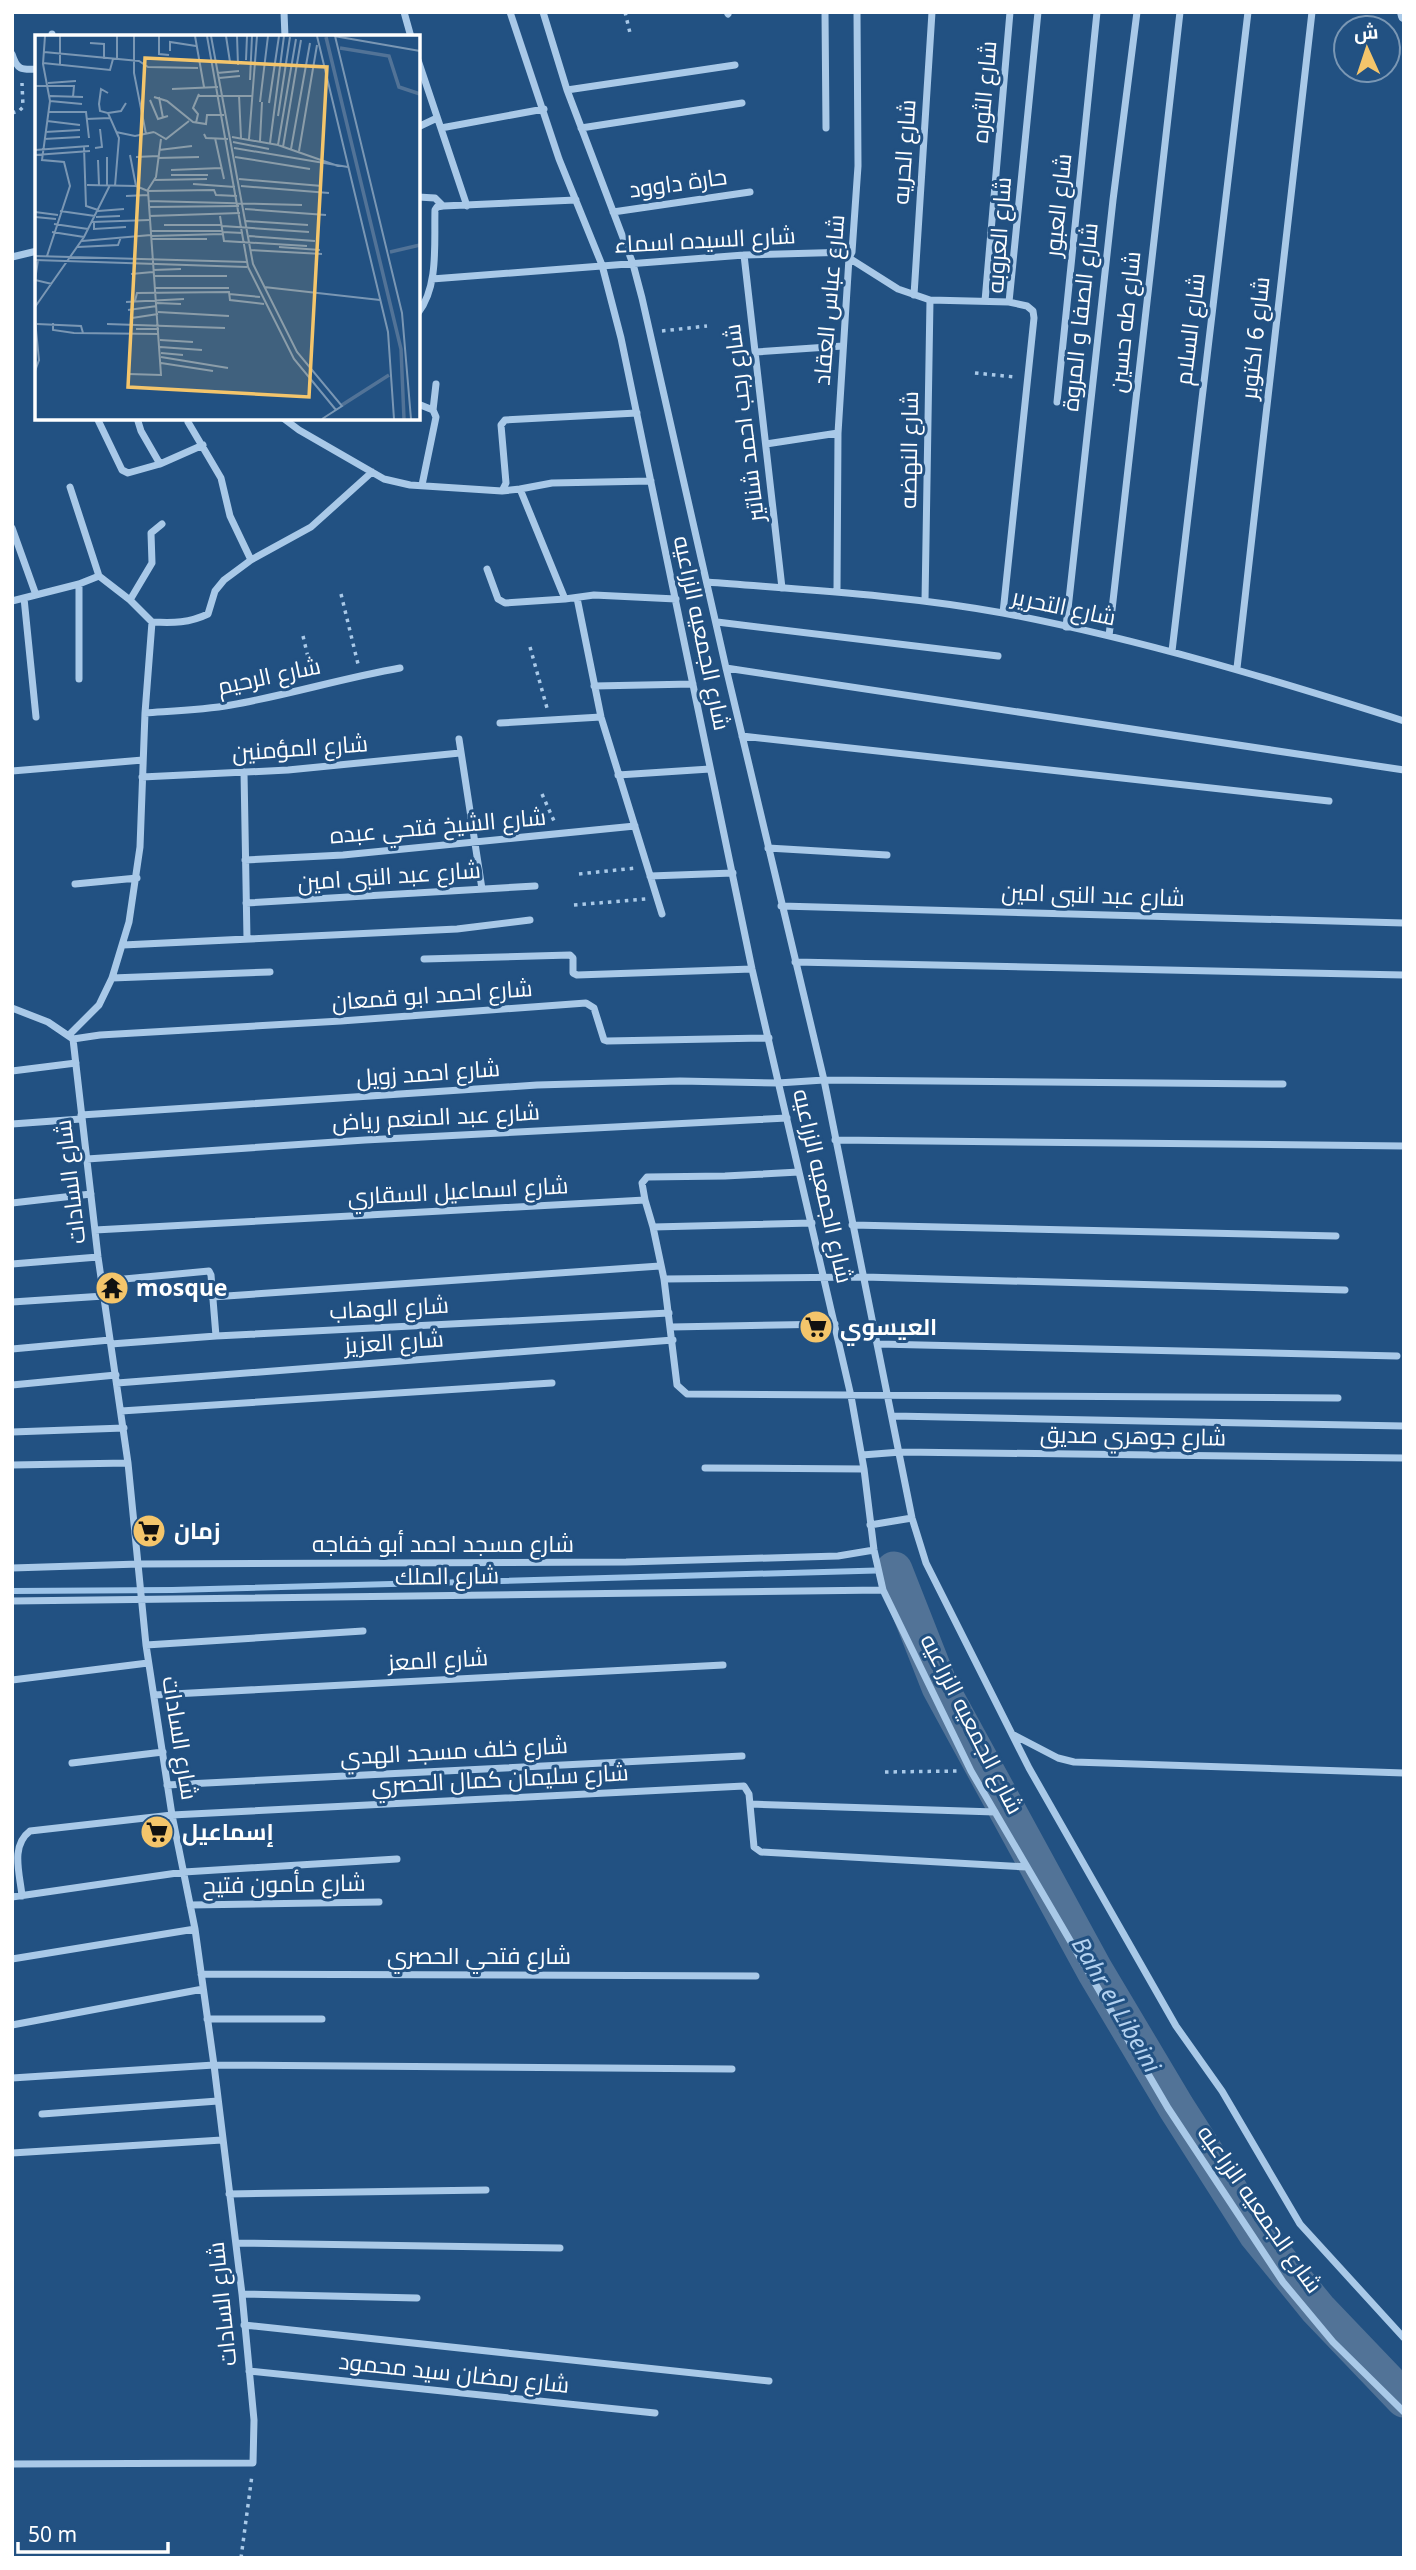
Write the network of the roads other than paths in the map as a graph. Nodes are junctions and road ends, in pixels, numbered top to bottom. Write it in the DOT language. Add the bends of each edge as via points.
graph roads {
  1 [pos="284,12"];
  2 [pos="404,12"];
  3 [pos="510,12"];
  4 [pos="543,12"];
  5 [pos="825,12"];
  6 [pos="858,12"];
  7 [pos="932,12"];
  8 [pos="1010,12"];
  9 [pos="1038,12"];
  10 [pos="1097,12"];
  11 [pos="1136,12"];
  12 [pos="1180,12"];
  13 [pos="1248,12"];
  14 [pos="1312,12"];
  15 [pos="285,35"];
  16 [pos="410,35"];
  17 [pos="12,54"];
  18 [pos="735,65"];
  19 [pos="420,66"];
  20 [pos="35,69"];
  21 [pos="567,90"];
  22 [pos="743,103"];
  23 [pos="544,109"];
  24 [pos="437,118"];
  25 [pos="420,126"];
  26 [pos="441,128"];
  27 [pos="581,128"];
  28 [pos="826,128"];
  29 [pos="750,192"];
  30 [pos="420,197"];
  31 [pos="576,200"];
  32 [pos="443,206"];
  33 [pos="467,206"];
  34 [pos="612,212"];
  35 [pos="35,251"];
  36 [pos="744,255"];
  37 [pos="850,255"];
  38 [pos="12,257"];
  39 [pos="633,264"];
  40 [pos="602,265"];
  41 [pos="432,279"];
  42 [pos="914,295"];
  43 [pos="930,300"];
  44 [pos="985,301"];
  45 [pos="1009,302"];
  46 [pos="420,310"];
  47 [pos="843,346"];
  48 [pos="755,352"];
  49 [pos="436,384"];
  50 [pos="1057,402"];
  51 [pos="420,405"];
  52 [pos="433,410"];
  53 [pos="637,413"];
  54 [pos="98,420"];
  55 [pos="137,420"];
  56 [pos="286,420"];
  57 [pos="188,422"];
  58 [pos="838,433"];
  59 [pos="766,444"];
  60 [pos="204,445"];
  61 [pos="160,464"];
  62 [pos="372,472"];
  63 [pos="651,481"];
  64 [pos="422,485"];
  65 [pos="70,487"];
  66 [pos="520,489"];
  67 [pos="502,491"];
  68 [pos="162,524"];
  69 [pos="12,528"];
  70 [pos="251,560"];
  71 [pos="487,569"];
  72 [pos="99,576"];
  73 [pos="707,582"];
  74 [pos="79,584"];
  75 [pos="782,588"];
  76 [pos="837,591"];
  77 [pos="36,595"];
  78 [pos="24,598"];
  79 [pos="577,598"];
  80 [pos="565,599"];
  81 [pos="676,599"];
  82 [pos="131,600"];
  83 [pos="12,601"];
  84 [pos="925,601"];
  85 [pos="1003,613"];
  86 [pos="152,622"];
  87 [pos="717,622"];
  88 [pos="1066,627"];
  89 [pos="1109,636"];
  90 [pos="1172,651"];
  91 [pos="998,656"];
  92 [pos="400,668"];
  93 [pos="726,668"];
  94 [pos="1237,668"];
  95 [pos="79,679"];
  96 [pos="693,684"];
  97 [pos="594,686"];
  98 [pos="145,713"];
  99 [pos="36,717"];
  100 [pos="601,717"];
  101 [pos="1404,721"];
  102 [pos="500,723"];
  103 [pos="742,736"];
  104 [pos="459,739"];
  105 [pos="460,753"];
  106 [pos="143,760"];
  107 [pos="710,769"];
  108 [pos="1404,769"];
  109 [pos="12,771"];
  110 [pos="244,772"];
  111 [pos="618,775"];
  112 [pos="142,777"];
  113 [pos="1329,801"];
  114 [pos="635,826"];
  115 [pos="474,841"];
  116 [pos="768,848"];
  117 [pos="887,855"];
  118 [pos="245,860"];
  119 [pos="649,872"];
  120 [pos="733,873"];
  121 [pos="137,878"];
  122 [pos="75,884"];
  123 [pos="534,886"];
  124 [pos="482,889"];
  125 [pos="246,903"];
  126 [pos="781,906"];
  127 [pos="662,914"];
  128 [pos="530,919"];
  129 [pos="1404,923"];
  130 [pos="247,939"];
  131 [pos="123,944"];
  132 [pos="424,959"];
  133 [pos="795,962"];
  134 [pos="752,970"];
  135 [pos="270,972"];
  136 [pos="1404,975"];
  137 [pos="112,978"];
  138 [pos="12,1008"];
  139 [pos="71,1037"];
  140 [pos="768,1038"];
  141 [pos="76,1063"];
  142 [pos="12,1071"];
  143 [pos="824,1080"];
  144 [pos="778,1083"];
  145 [pos="1283,1084"];
  146 [pos="81,1117"];
  147 [pos="787,1118"];
  148 [pos="12,1124"];
  149 [pos="835,1140"];
  150 [pos="1404,1146"];
  151 [pos="87,1159"];
  152 [pos="799,1172"];
  153 [pos="91,1194"];
  154 [pos="645,1200"];
  155 [pos="12,1203"];
  156 [pos="812,1223"];
  157 [pos="852,1225"];
  158 [pos="653,1227"];
  159 [pos="95,1230"];
  160 [pos="1336,1236"];
  161 [pos="98,1257"];
  162 [pos="12,1264"];
  163 [pos="660,1266"];
  164 [pos="825,1277"];
  165 [pos="864,1278"];
  166 [pos="664,1279"];
  167 [pos="103,1281"];
  168 [pos="1345,1290"];
  169 [pos="104,1296"];
  170 [pos="212,1297"];
  171 [pos="12,1302"];
  172 [pos="669,1313"];
  173 [pos="835,1324"];
  174 [pos="671,1327"];
  175 [pos="216,1336"];
  176 [pos="673,1340"];
  177 [pos="110,1342"];
  178 [pos="878,1344"];
  179 [pos="12,1349"];
  180 [pos="1397,1356"];
  181 [pos="117,1379"];
  182 [pos="552,1383"];
  183 [pos="12,1385"];
  184 [pos="851,1396"];
  185 [pos="889,1396"];
  186 [pos="1338,1398"];
  187 [pos="121,1411"];
  188 [pos="893,1416"];
  189 [pos="1404,1426"];
  190 [pos="124,1429"];
  191 [pos="12,1432"];
  192 [pos="901,1452"];
  193 [pos="862,1455"];
  194 [pos="1404,1458"];
  195 [pos="128,1463"];
  196 [pos="12,1465"];
  197 [pos="705,1468"];
  198 [pos="864,1469"];
  199 [pos="912,1518"];
  200 [pos="870,1525"];
  201 [pos="873,1550"];
  202 [pos="139,1567"];
  203 [pos="12,1568"];
  204 [pos="883,1590"];
  205 [pos="140,1597"];
  206 [pos="12,1601"];
  207 [pos="363,1631"];
  208 [pos="146,1645"];
  209 [pos="148,1663"];
  210 [pos="723,1665"];
  211 [pos="12,1680"];
  212 [pos="154,1695"];
  213 [pos="1011,1734"];
  214 [pos="163,1752"];
  215 [pos="742,1756"];
  216 [pos="72,1763"];
  217 [pos="1404,1773"];
  218 [pos="167,1785"];
  219 [pos="750,1804"];
  220 [pos="995,1812"];
  221 [pos="172,1815"];
  222 [pos="397,1859"];
  223 [pos="1027,1867"];
  224 [pos="184,1872"];
  225 [pos="22,1896"];
  226 [pos="12,1897"];
  227 [pos="379,1902"];
  228 [pos="190,1905"];
  229 [pos="195,1929"];
  230 [pos="12,1959"];
  231 [pos="201,1974"];
  232 [pos="756,1976"];
  233 [pos="203,1989"];
  234 [pos="207,2019"];
  235 [pos="322,2019"];
  236 [pos="12,2025"];
  237 [pos="214,2065"];
  238 [pos="732,2069"];
  239 [pos="12,2078"];
  240 [pos="218,2101"];
  241 [pos="42,2114"];
  242 [pos="222,2140"];
  243 [pos="12,2153"];
  244 [pos="486,2190"];
  245 [pos="229,2194"];
  246 [pos="236,2243"];
  247 [pos="560,2248"];
  248 [pos="242,2294"];
  249 [pos="417,2298"];
  250 [pos="244,2325"];
  251 [pos="1404,2338"];
  252 [pos="249,2371"];
  253 [pos="769,2381"];
  254 [pos="1404,2412"];
  255 [pos="655,2413"];
  256 [pos="12,2464"];
  1 -- 15 [label="street"];
  2 -- 16 [label="street"];
  3 -- 23 [label="street, شارع الجمعيه الزراعيه"];
  4 -- 21 [label="street, شارع الجمعيه الزراعيه"];
  5 -- 28 [label="street"];
  6 -- 37 [label="street, شارع عباس العقاد" via="858,177"];
  7 -- 42 [label="street, شارع الحريه"];
  8 -- 44 [label="street, شارع الثوره"];
  9 -- 45 [label="street, شارع العروبه"];
  10 -- 50 [label="street, شارع العبور"];
  11 -- 88 [label="street, شارع الصفا و المروة"];
  12 -- 89 [label="street, شارع طه حسين"];
  13 -- 90 [label="street, شارع السلام"];
  14 -- 94 [label="street, شارع 6 اكتوبر"];
  17 -- 20 [label="street" via="18,68"];
  18 -- 21 [label="street"];
  19 -- 24 [label="street"];
  21 -- 27 [label="street, شارع الجمعيه الزراعيه"];
  22 -- 27 [label="street"];
  23 -- 26 [label="street"];
  23 -- 31 [label="street, شارع الجمعيه الزراعيه"];
  24 -- 25 [label="street"];
  24 -- 26 [label="street"];
  26 -- 33 [label="street"];
  27 -- 34 [label="street, شارع الجمعيه الزراعيه"];
  29 -- 34 [label="street, حارة داوود"];
  30 -- 32 [label="street" via="435,198"];
  31 -- 33 [label="street"];
  31 -- 40 [label="street, شارع الجمعيه الزراعيه"];
  32 -- 33 [label="street"];
  32 -- 41 [label="street" via="435,210"];
  34 -- 39 [label="street, شارع الجمعيه الزراعيه"];
  35 -- 38 [label="street"];
  36 -- 37 [label="street, شارع السيده اسماء"];
  36 -- 39 [label="street, شارع السيده اسماء"];
  36 -- 48 [label="street, شارع رجب احمد شناتير"];
  37 -- 42 [label="street"];
  37 -- 47 [label="street, شارع عباس العقاد"];
  39 -- 40 [label="street, شارع السيده اسماء"];
  39 -- 73 [label="street, شارع الجمعيه الزراعيه"];
  40 -- 41 [label="street, شارع السيده اسماء"];
  40 -- 53 [label="street, شارع الجمعيه الزراعيه"];
  41 -- 46 [label="street"];
  42 -- 43 [label="street"];
  43 -- 44 [label="street"];
  43 -- 84 [label="street, شارع النهضه"];
  44 -- 45 [label="street"];
  45 -- 85 [label="street, شارع العروبه" via="1033,311"];
  47 -- 48 [label="street"];
  47 -- 58 [label="street, شارع عباس العقاد"];
  48 -- 59 [label="street, شارع رجب احمد شناتير"];
  49 -- 52 [label="street"];
  51 -- 52 [label="street"];
  52 -- 64 [label="street" via="436,418"];
  53 -- 63 [label="street, شارع الجمعيه الزراعيه"];
  53 -- 67 [label="street" via="505,419 501,425 506,483"];
  54 -- 61 [label="street" via="124,472"];
  55 -- 61 [label="street"];
  56 -- 62 [label="street"];
  57 -- 60 [label="street"];
  58 -- 59 [label="street"];
  58 -- 76 [label="street, شارع عباس العقاد"];
  59 -- 75 [label="street, شارع رجب احمد شناتير"];
  60 -- 61 [label="street"];
  60 -- 70 [label="street"];
  62 -- 64 [label="street" via="397,483"];
  62 -- 70 [label="street" via="312,527"];
  63 -- 66 [label="street" via="552,483"];
  63 -- 81 [label="street, شارع الجمعيه الزراعيه"];
  64 -- 67 [label="street"];
  65 -- 72 [label="street"];
  66 -- 67 [label="street"];
  66 -- 80 [label="street"];
  68 -- 82 [label="street" via="150,533 152,563"];
  69 -- 77 [label="street"];
  70 -- 86 [label="street" via="215,591 208,614 185,623"];
  71 -- 80 [label="street" via="501,601"];
  72 -- 74 [label="street"];
  72 -- 82 [label="street"];
  73 -- 75 [label="street, شارع التحرير"];
  73 -- 87 [label="street, شارع الجمعيه الزراعيه"];
  74 -- 77 [label="street"];
  74 -- 95 [label="street"];
  75 -- 76 [label="street, شارع التحرير"];
  76 -- 84 [label="street, شارع التحرير"];
  77 -- 78 [label="street"];
  78 -- 83 [label="street"];
  78 -- 99 [label="street"];
  79 -- 80 [label="street"];
  79 -- 81 [label="street"];
  79 -- 97 [label="street"];
  81 -- 96 [label="street, شارع الجمعيه الزراعيه"];
  82 -- 86 [label="street"];
  84 -- 85 [label="street, شارع التحرير"];
  85 -- 88 [label="street, شارع التحرير"];
  86 -- 98 [label="street"];
  87 -- 91 [label="street"];
  87 -- 93 [label="street, شارع الجمعيه الزراعيه"];
  88 -- 89 [label="street, شارع التحرير"];
  89 -- 90 [label="street, شارع التحرير"];
  90 -- 94 [label="street, شارع التحرير"];
  92 -- 98 [label="street, شارع الرحيم" via="229,706"];
  93 -- 103 [label="street, شارع الجمعيه الزراعيه"];
  93 -- 108 [label="street"];
  94 -- 101 [label="street, شارع التحرير"];
  96 -- 97 [label="street"];
  96 -- 107 [label="street, شارع الجمعيه الزراعيه"];
  97 -- 100 [label="street"];
  98 -- 106 [label="street"];
  100 -- 102 [label="street"];
  100 -- 111 [label="street"];
  103 -- 113 [label="street"];
  103 -- 116 [label="street, شارع الجمعيه الزراعيه"];
  104 -- 105 [label="street"];
  105 -- 110 [label="street, شارع المؤمنين"];
  105 -- 115 [label="street"];
  106 -- 109 [label="street"];
  106 -- 112 [label="street"];
  107 -- 111 [label="street"];
  107 -- 120 [label="street, شارع الجمعيه الزراعيه"];
  110 -- 112 [label="street, شارع المؤمنين"];
  110 -- 118 [label="street"];
  111 -- 114 [label="street"];
  112 -- 121 [label="street"];
  114 -- 115 [label="street, شارع الشيخ فتحي عبده"];
  114 -- 119 [label="street"];
  115 -- 118 [label="street, شارع الشيخ فتحي عبده"];
  115 -- 124 [label="street"];
  116 -- 117 [label="street"];
  116 -- 126 [label="street, شارع الجمعيه الزراعيه"];
  118 -- 125 [label="street"];
  119 -- 120 [label="street"];
  119 -- 127 [label="street"];
  120 -- 134 [label="street, شارع الجمعيه الزراعيه"];
  121 -- 122 [label="street"];
  121 -- 131 [label="street"];
  123 -- 124 [label="street, شارع عبد النبى امين"];
  124 -- 125 [label="street, شارع عبد النبى امين"];
  125 -- 130 [label="street"];
  126 -- 129 [label="street, شارع عبد النبى امين"];
  126 -- 133 [label="street, شارع الجمعيه الزراعيه"];
  128 -- 130 [label="street" via="457,929"];
  130 -- 131 [label="street"];
  131 -- 137 [label="street"];
  132 -- 134 [label="street" via="570,955 577,975"];
  133 -- 136 [label="street"];
  133 -- 143 [label="street, شارع الجمعيه الزراعيه"];
  134 -- 140 [label="street, شارع الجمعيه الزراعيه"];
  135 -- 137 [label="street"];
  137 -- 139 [label="street" via="99,1005"];
  138 -- 139 [label="street"];
  139 -- 140 [label="street, شارع احمد ابو قمعان" via="586,1003 594,1008 607,1041"];
  139 -- 141 [label="street, شارع السادات"];
  140 -- 144 [label="street, شارع الجمعيه الزراعيه"];
  141 -- 142 [label="street"];
  141 -- 146 [label="street, شارع السادات"];
  143 -- 144 [label="street, شارع احمد زويل"];
  143 -- 145 [label="street, شارع احمد زويل"];
  143 -- 149 [label="street, شارع الجمعيه الزراعيه"];
  144 -- 146 [label="street, شارع احمد زويل" via="537,1085"];
  144 -- 147 [label="street, شارع الجمعيه الزراعيه"];
  146 -- 148 [label="street, شارع احمد زويل"];
  146 -- 151 [label="street, شارع السادات"];
  147 -- 151 [label="street, شارع عبد المنعم رياض"];
  147 -- 152 [label="street, شارع الجمعيه الزراعيه"];
  149 -- 150 [label="street"];
  149 -- 157 [label="street, شارع الجمعيه الزراعيه"];
  151 -- 153 [label="street, شارع السادات"];
  152 -- 154 [label="street" via="646,1177 642,1183"];
  152 -- 156 [label="street, شارع الجمعيه الزراعيه"];
  153 -- 155 [label="street"];
  153 -- 159 [label="street, شارع السادات"];
  154 -- 158 [label="street"];
  154 -- 159 [label="street, شارع اسماعيل السقاري"];
  156 -- 158 [label="street"];
  156 -- 164 [label="street, شارع الجمعيه الزراعيه"];
  157 -- 160 [label="street"];
  157 -- 165 [label="street, شارع الجمعيه الزراعيه"];
  158 -- 163 [label="street"];
  159 -- 161 [label="street, شارع السادات"];
  161 -- 162 [label="street"];
  161 -- 167 [label="street, شارع السادات"];
  163 -- 166 [label="street"];
  163 -- 170 [label="street"];
  164 -- 165 [label="street"];
  164 -- 166 [label="street"];
  164 -- 173 [label="street, شارع الجمعيه الزراعيه"];
  165 -- 168 [label="street"];
  165 -- 178 [label="street, شارع الجمعيه الزراعيه"];
  166 -- 172 [label="street"];
  167 -- 169 [label="street, شارع السادات"];
  167 -- 170 [label="street" via="209,1271"];
  169 -- 171 [label="street"];
  169 -- 177 [label="street, شارع السادات"];
  170 -- 175 [label="street"];
  172 -- 174 [label="street"];
  172 -- 175 [label="street, شارع الوهاب"];
  173 -- 174 [label="street"];
  173 -- 184 [label="street, شارع الجمعيه الزراعيه"];
  174 -- 176 [label="street"];
  175 -- 177 [label="street, شارع الوهاب"];
  176 -- 181 [label="street, شارع العزيز"];
  176 -- 184 [label="street" via="677,1385 687,1394"];
  177 -- 179 [label="street, شارع الوهاب"];
  177 -- 181 [label="street, شارع السادات"];
  178 -- 180 [label="street"];
  178 -- 185 [label="street, شارع الجمعيه الزراعيه"];
  181 -- 183 [label="street, شارع العزيز"];
  181 -- 187 [label="street, شارع السادات"];
  182 -- 187 [label="street"];
  184 -- 185 [label="street"];
  184 -- 193 [label="street, شارع الجمعيه الزراعيه"];
  185 -- 186 [label="street"];
  185 -- 188 [label="street, شارع الجمعيه الزراعيه"];
  187 -- 190 [label="street, شارع السادات"];
  188 -- 189 [label="street"];
  188 -- 192 [label="street, شارع الجمعيه الزراعيه"];
  190 -- 191 [label="street"];
  190 -- 195 [label="street, شارع السادات"];
  192 -- 193 [label="street, شارع جوهري صديق"];
  192 -- 194 [label="street, شارع جوهري صديق"];
  192 -- 199 [label="street, شارع الجمعيه الزراعيه"];
  193 -- 198 [label="street, شارع الجمعيه الزراعيه"];
  195 -- 196 [label="street"];
  195 -- 202 [label="street, شارع السادات"];
  197 -- 198 [label="street"];
  198 -- 200 [label="street, شارع الجمعيه الزراعيه"];
  199 -- 200 [label="street"];
  199 -- 213 [label="street, شارع الجمعيه الزراعيه" via="926,1563"];
  200 -- 201 [label="street, شارع الجمعيه الزراعيه"];
  201 -- 202 [label="street, شارع مسجد احمد أبو خفاجه" via="838,1556 626,1562"];
  201 -- 204 [label="street, شارع الجمعيه الزراعيه"];
  202 -- 203 [label="street, شارع مسجد احمد أبو خفاجه"];
  202 -- 205 [label="street, شارع السادات"];
  204 -- 205 [label="street, شارع الملك"];
  204 -- 220 [label="street, شارع الجمعيه الزراعيه"];
  205 -- 206 [label="street, شارع الملك"];
  205 -- 208 [label="street, شارع السادات"];
  207 -- 208 [label="street"];
  208 -- 209 [label="street, شارع السادات"];
  209 -- 211 [label="street"];
  209 -- 212 [label="street, شارع السادات"];
  210 -- 212 [label="street, شارع المعز"];
  212 -- 214 [label="street, شارع السادات"];
  213 -- 217 [label="street" via="1074,1762"];
  213 -- 251 [label="street, شارع الجمعيه الزراعيه" via="1176,2026 1222,2091 1288,2206 1314,2241"];
  214 -- 216 [label="street"];
  214 -- 218 [label="street, شارع السادات"];
  215 -- 218 [label="street, شارع خلف مسجد الهدي"];
  218 -- 221 [label="street, شارع السادات"];
  219 -- 220 [label="street"];
  219 -- 221 [label="street, شارع سليمان كمال الحصري" via="744,1786"];
  219 -- 223 [label="street" via="755,1850"];
  220 -- 223 [label="street, شارع الجمعيه الزراعيه"];
  221 -- 224 [label="street, شارع السادات"];
  221 -- 225 [label="street" via="30,1831 18,1848"];
  222 -- 224 [label="street"];
  223 -- 254 [label="street, شارع الجمعيه الزراعيه" via="1168,2108 1263,2254 1333,2342"];
  224 -- 225 [label="street"];
  224 -- 228 [label="street, شارع السادات"];
  225 -- 226 [label="street"];
  227 -- 228 [label="street, شارع مأمون فتيح"];
  228 -- 229 [label="street, شارع السادات"];
  229 -- 230 [label="street"];
  229 -- 231 [label="street, شارع السادات"];
  231 -- 232 [label="street, شارع فتحي الحصري"];
  231 -- 233 [label="street, شارع السادات"];
  233 -- 234 [label="street, شارع السادات"];
  233 -- 236 [label="street"];
  234 -- 235 [label="street"];
  234 -- 237 [label="street, شارع السادات"];
  237 -- 238 [label="street"];
  237 -- 239 [label="street"];
  237 -- 240 [label="street, شارع السادات"];
  240 -- 241 [label="street"];
  240 -- 242 [label="street, شارع السادات"];
  242 -- 243 [label="street"];
  242 -- 245 [label="street, شارع السادات"];
  244 -- 245 [label="street"];
  245 -- 246 [label="street, شارع السادات"];
  246 -- 247 [label="street"];
  246 -- 248 [label="street, شارع السادات"];
  248 -- 249 [label="street"];
  248 -- 250 [label="street, شارع السادات"];
  250 -- 252 [label="street, شارع السادات"];
  250 -- 253 [label="street"];
  252 -- 255 [label="street, شارع رمضان سيد محمود"];
  252 -- 256 [label="street, شارع السادات" via="253,2463"];
}
